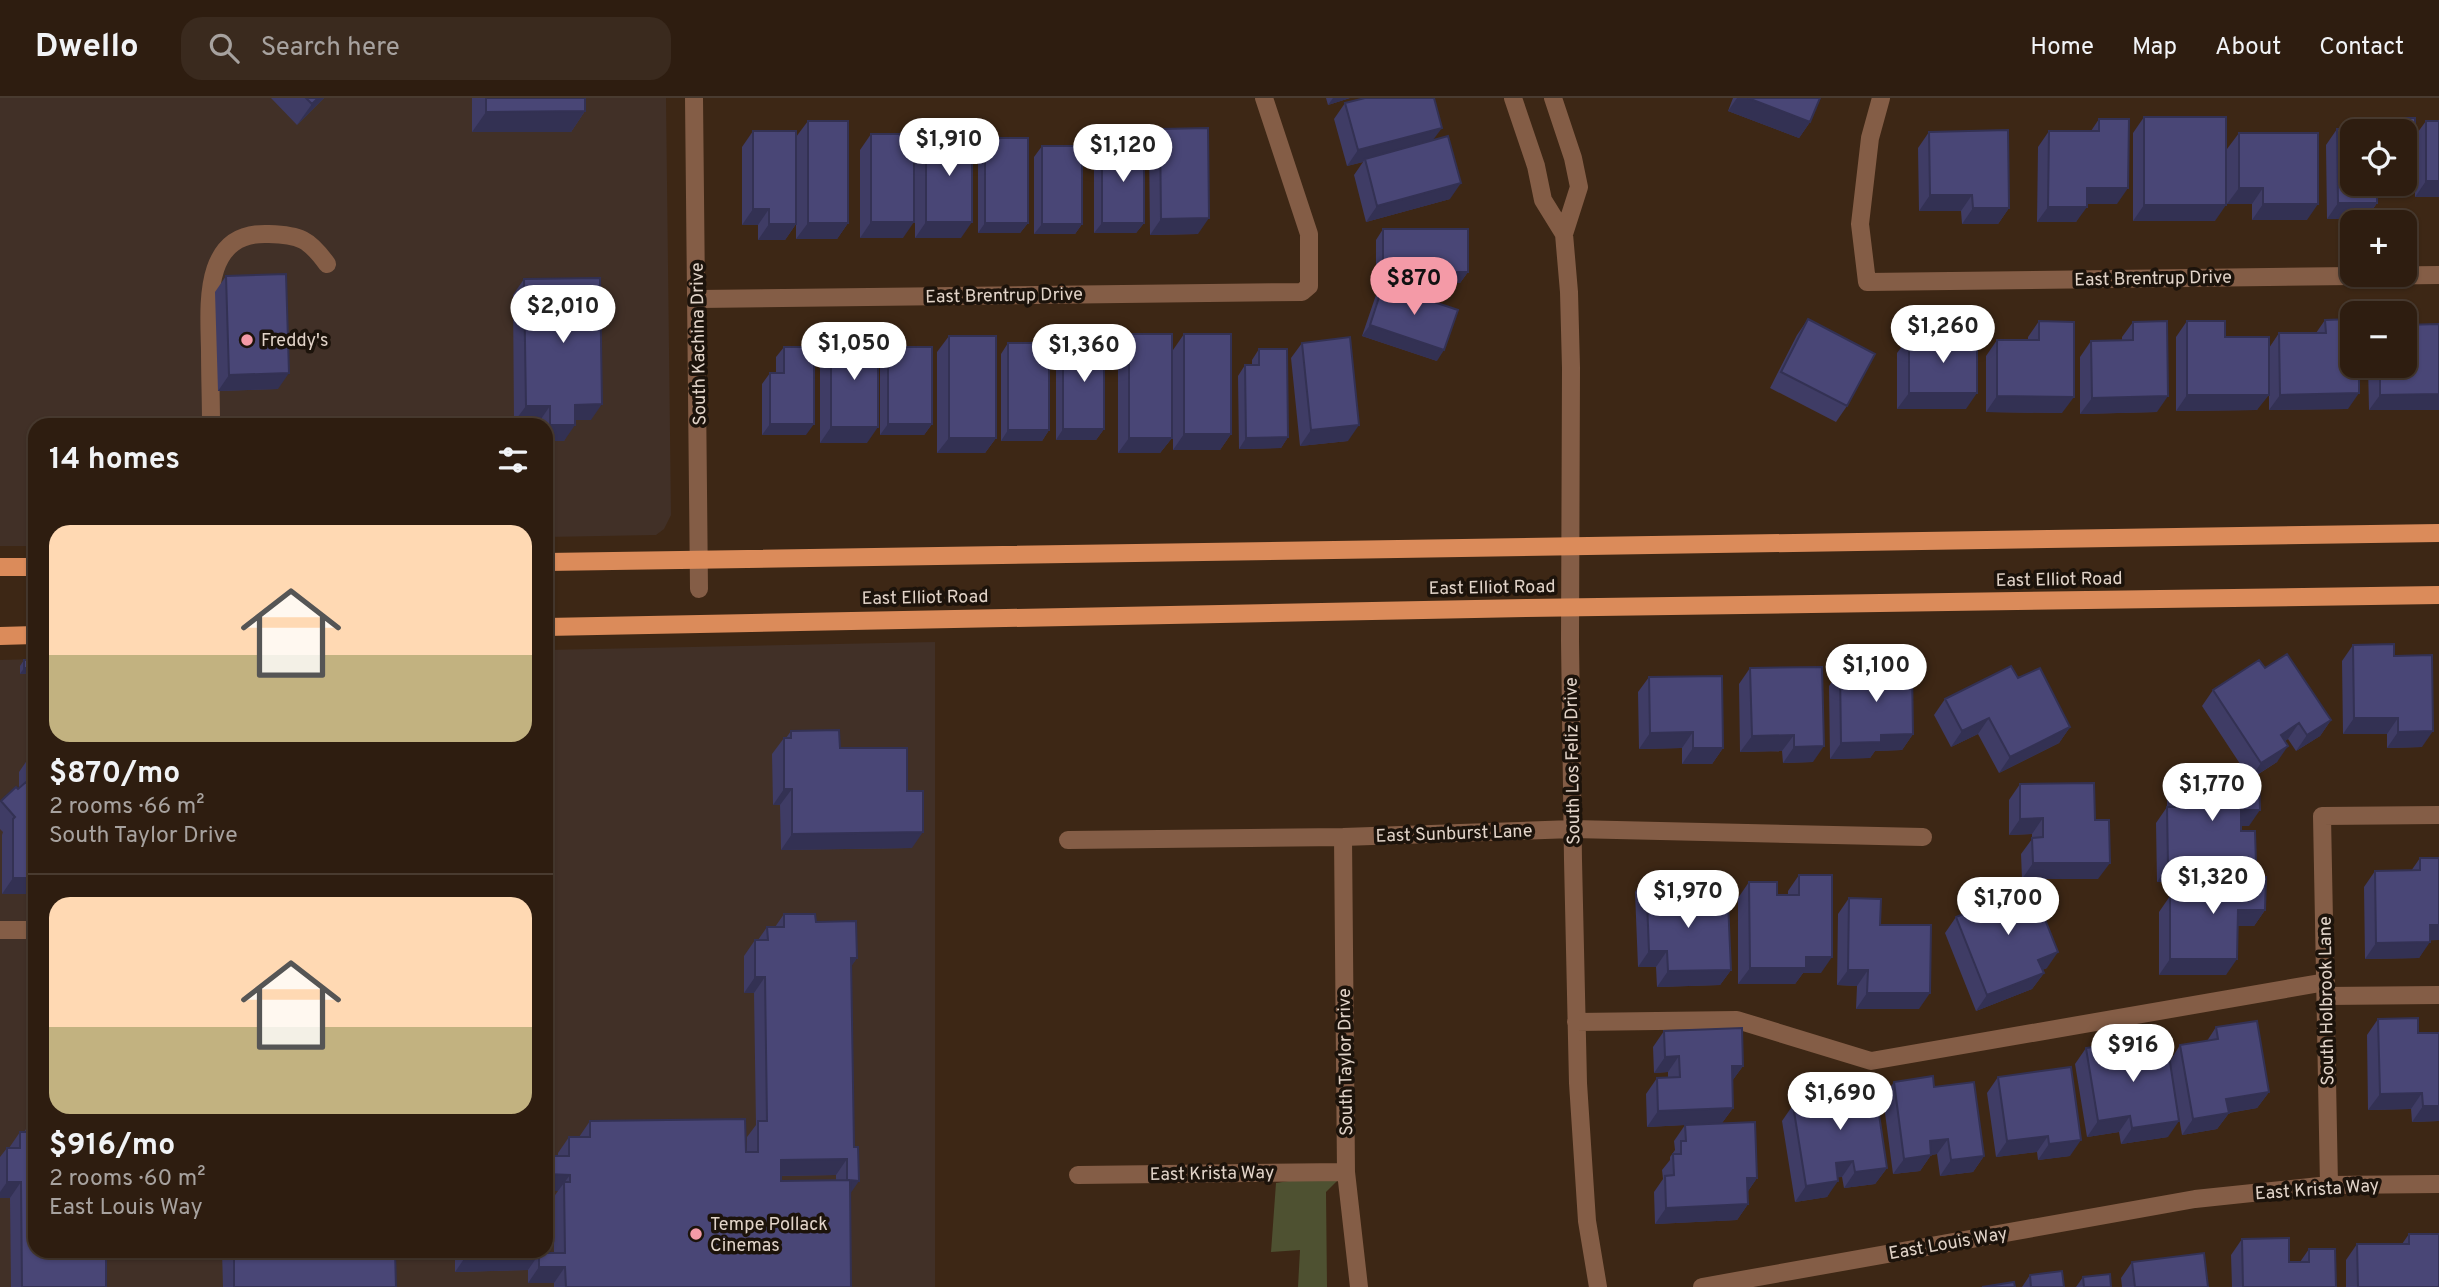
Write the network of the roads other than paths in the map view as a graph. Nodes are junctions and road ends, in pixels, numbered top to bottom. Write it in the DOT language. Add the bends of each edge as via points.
graph roads {
  1 [pos="694,98"];
  2 [pos="1264,98"];
  3 [pos="1513,98"];
  4 [pos="1553,98"];
  5 [pos="1881,98"];
  6 [pos="1564,234"];
  7 [pos="327,264"];
  8 [pos="2439,275"];
  9 [pos="698,299"];
  10 [pos="211,418"];
  11 [pos="2439,533"];
  12 [pos="1572,547"];
  13 [pos="700,560"];
  14 [pos="553,562"];
  15 [pos="0,567"];
  16 [pos="28,567"];
  17 [pos="699,589"];
  18 [pos="2439,595"];
  19 [pos="1570,607"];
  20 [pos="553,626"];
  21 [pos="28,635"];
  22 [pos="0,636"];
  23 [pos="2439,815"];
  24 [pos="1573,830"];
  25 [pos="1343,837"];
  26 [pos="1923,837"];
  27 [pos="1068,840"];
  28 [pos="0,930"];
  29 [pos="28,930"];
  30 [pos="2326,989"];
  31 [pos="2439,995"];
  32 [pos="1576,1022"];
  33 [pos="1346,1172"];
  34 [pos="1078,1175"];
  35 [pos="2439,1184"];
  36 [pos="2329,1185"];
  37 [pos="2195,1199"];
  38 [pos="1359,1287"];
  39 [pos="1598,1287"];
  40 [pos="1702,1287"];
  1 -- 9 [label="street, South Kachina Drive"];
  2 -- 9 [label="street, East Brentrup Drive" via="1310,234 1309,286 1302,292"];
  3 -- 6 [label="street, South Los Feliz Drive" via="1543,200"];
  4 -- 6 [label="street, South Los Feliz Drive" via="1579,187"];
  5 -- 8 [label="street, East Brentrup Drive" via="1870,138 1860,224 1867,282"];
  6 -- 12 [label="street, South Los Feliz Drive" via="1572,369"];
  7 -- 10 [label="street" via="312,244 289,234 262,233 233,242 216,265 209,292"];
  9 -- 13 [label="street, South Kachina Drive"];
  11 -- 12 [label="main road"];
  12 -- 13 [label="main road"];
  12 -- 19 [label="street, South Los Feliz Drive"];
  13 -- 14 [label="main road"];
  13 -- 17 [label="street, South Kachina Drive"];
  15 -- 16 [label="main road"];
  18 -- 19 [label="main road, East Elliot Road"];
  19 -- 20 [label="main road, East Elliot Road"];
  19 -- 24 [label="street, South Los Feliz Drive"];
  21 -- 22 [label="main road"];
  23 -- 30 [label="street, South Holbrook Lane" via="2322,816"];
  24 -- 25 [label="street, East Sunburst Lane"];
  24 -- 26 [label="street, East Sunburst Lane"];
  24 -- 32 [label="street, South Los Feliz Drive"];
  25 -- 27 [label="street, East Sunburst Lane"];
  25 -- 33 [label="street, South Taylor Drive"];
  28 -- 29 [label="street"];
  30 -- 31 [label="street"];
  30 -- 32 [label="street" via="1871,1061 1737,1020"];
  30 -- 36 [label="street, South Holbrook Lane"];
  32 -- 39 [label="street, South Los Feliz Drive" via="1586,1208"];
  33 -- 34 [label="street, East Krista Way"];
  33 -- 38 [label="street, South Taylor Drive"];
  35 -- 36 [label="street, East Krista Way"];
  36 -- 37 [label="street, East Krista Way"];
  37 -- 40 [label="street, East Louis Way"];
}
